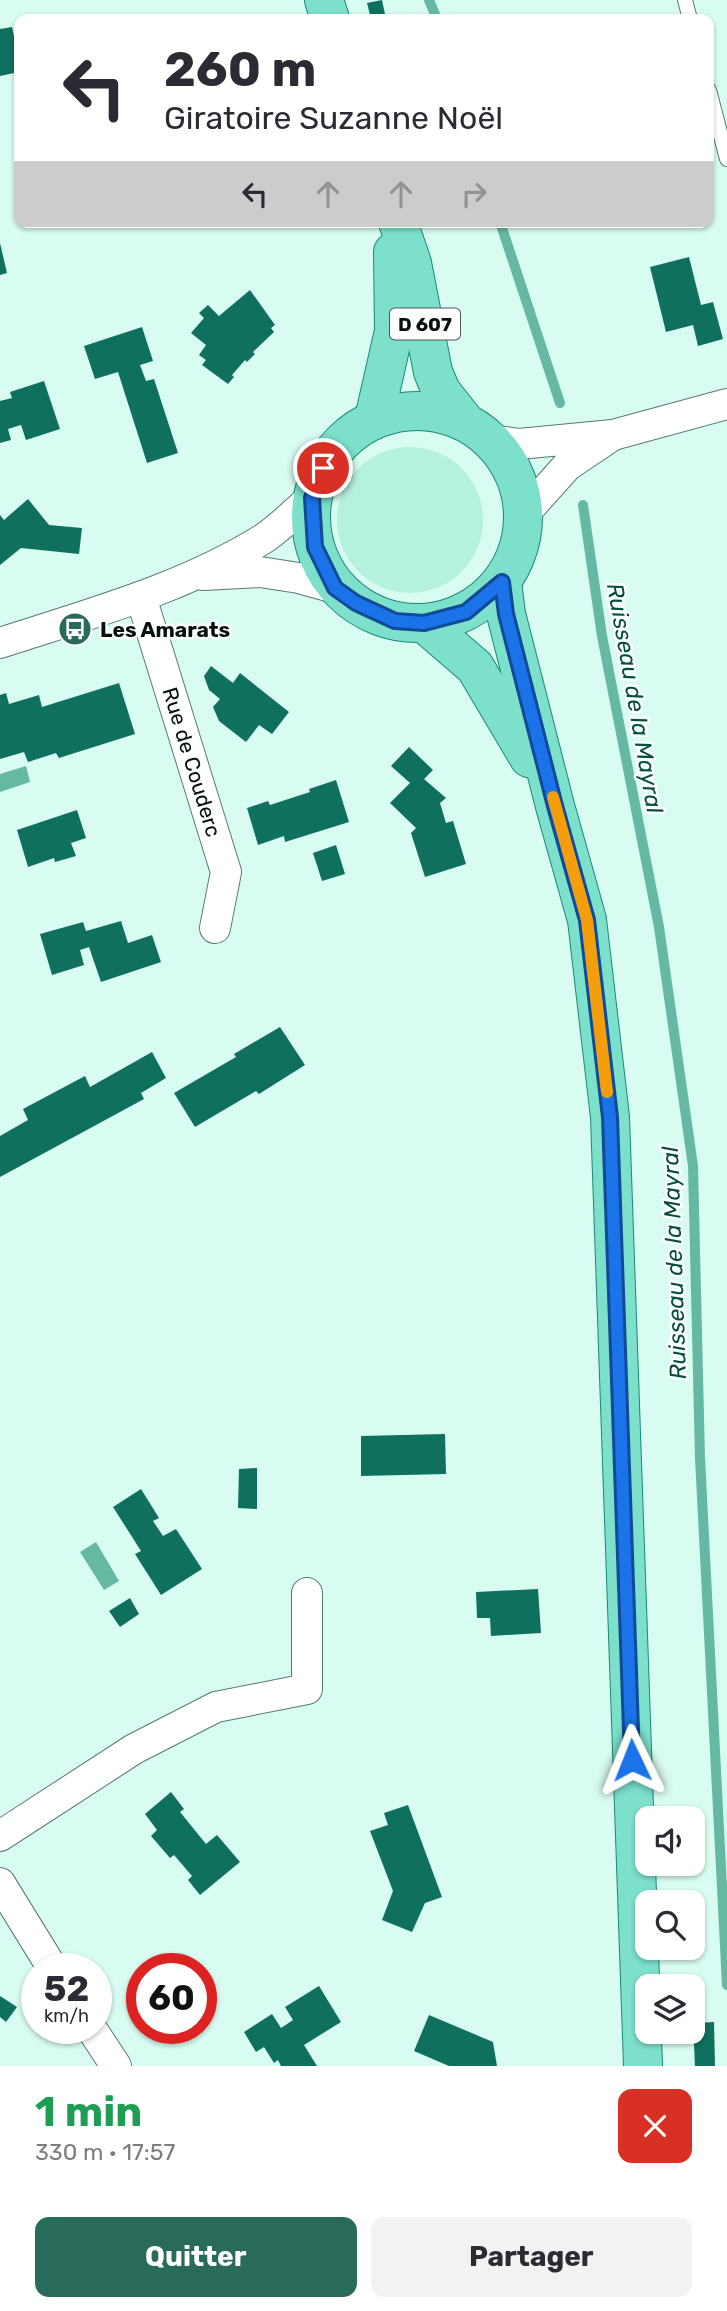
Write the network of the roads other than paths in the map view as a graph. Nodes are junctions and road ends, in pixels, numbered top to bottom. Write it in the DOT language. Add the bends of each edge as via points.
graph roads {
  1 [pos="714,109"];
  2 [pos="727,159"];
  3 [pos="390,228"];
  4 [pos="400,228"];
  5 [pos="727,404"];
  6 [pos="374,419"];
  7 [pos="477,430"];
  8 [pos="613,435"];
  9 [pos="312,498"];
  10 [pos="525,513"];
  11 [pos="195,575"];
  12 [pos="502,582"];
  13 [pos="335,588"];
  14 [pos="141,597"];
  15 [pos="424,623"];
  16 [pos="0,643"];
  17 [pos="555,806"];
  18 [pos="215,928"];
  19 [pos="307,1593"];
  20 [pos="0,1836"];
  21 [pos="0,1883"];
  22 [pos="43,1953"];
  23 [pos="640,1974"];
  24 [pos="102,2044"];
  25 [pos="636,2044"];
  26 [pos="642,2044"];
  27 [pos="116,2066"];
  28 [pos="635,2066"];
  29 [pos="643,2066"];
  1 -- 2 [label="lane"];
  3 -- 6 [label="main road, D 607" via="394,331"];
  4 -- 7 [label="main road, D 607" via="412,263 433,372 441,391"];
  5 -- 8 [label="street"];
  6 -- 7 [label="main road" via="420,410"];
  6 -- 9 [label="main road" via="349,434 323,468"];
  7 -- 8 [label="street" via="519,444"];
  7 -- 10 [label="main road" via="517,477"];
  8 -- 10 [label="street" via="567,466"];
  9 -- 11 [label="street" via="265,538"];
  9 -- 13 [label="main road" via="315,547"];
  10 -- 12 [label="main road" via="519,552"];
  11 -- 13 [label="street" via="260,572"];
  11 -- 14 [label="street"];
  12 -- 15 [label="main road" via="466,612"];
  12 -- 17 [label="main road"];
  13 -- 15 [label="main road" via="395,621"];
  14 -- 16 [label="street"];
  14 -- 18 [label="street, Rue de Couderc" via="226,872"];
  15 -- 17 [label="main road" via="475,667"];
  17 -- 23 [label="main road" via="587,920 610,1117"];
  19 -- 20 [label="street" via="307,1689 216,1707 134,1749"];
  21 -- 22 [label="street"];
  24 -- 27 [label="street"];
  25 -- 28 [label="main road"];
  26 -- 29 [label="main road"];
}
